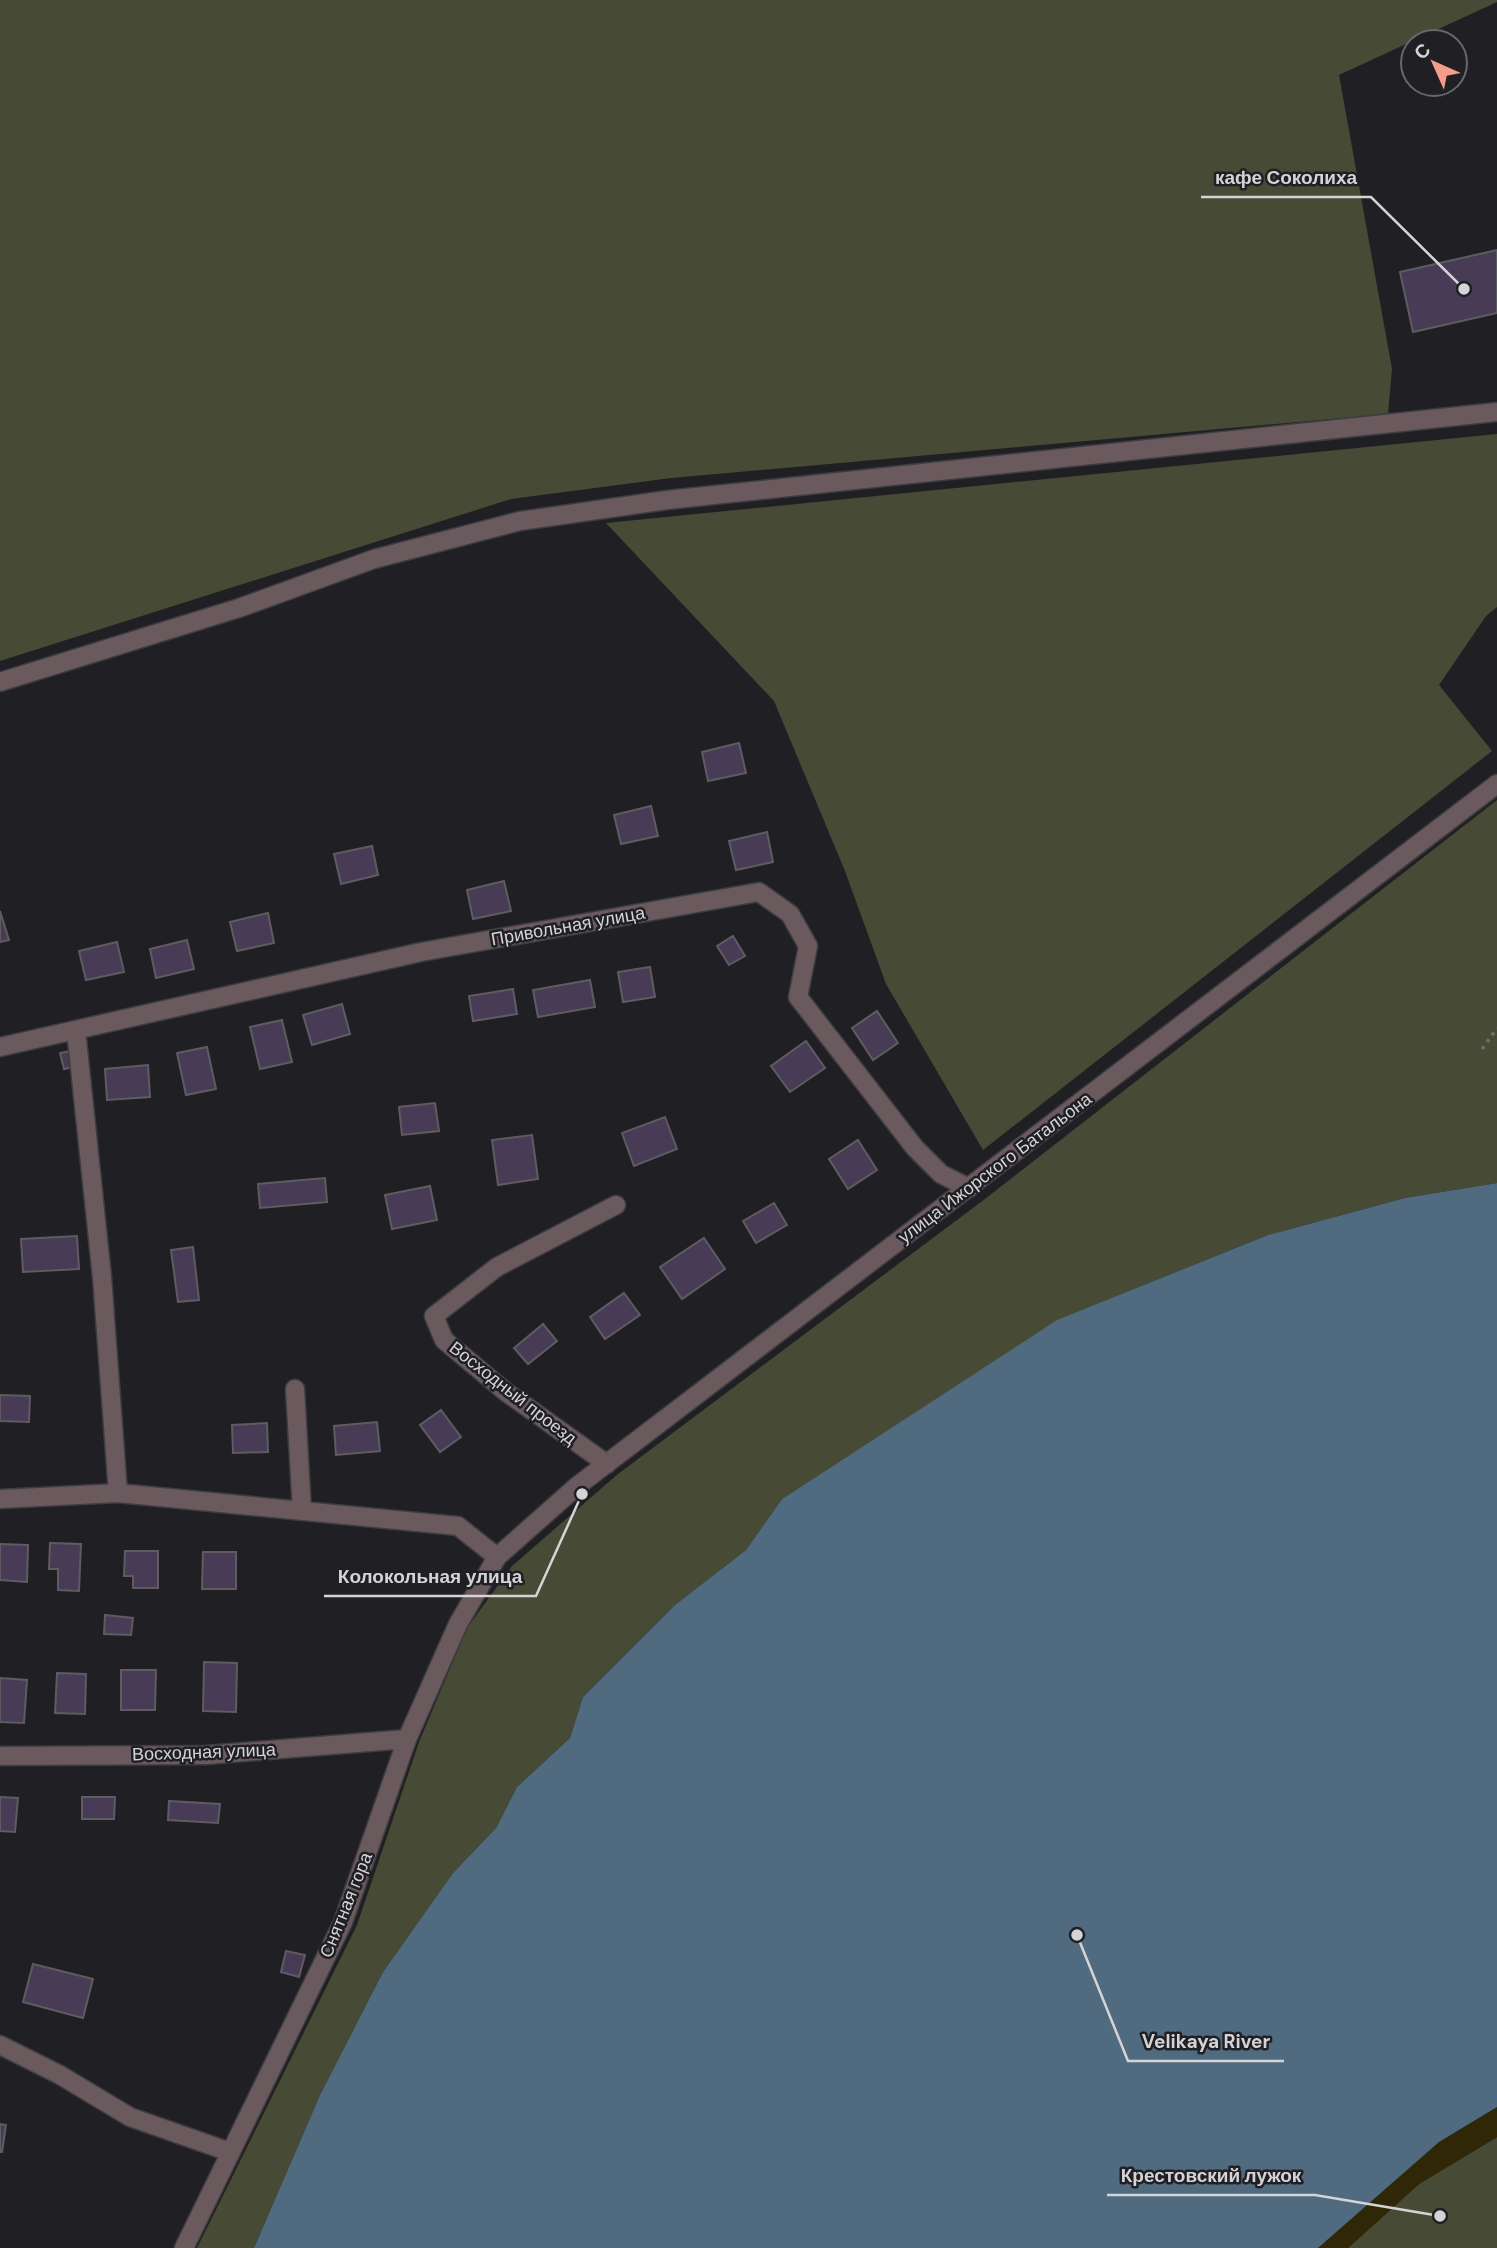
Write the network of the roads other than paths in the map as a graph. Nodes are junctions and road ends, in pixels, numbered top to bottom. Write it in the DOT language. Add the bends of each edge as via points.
graph roads {
  1 [pos="1497,412"];
  2 [pos="0,682"];
  3 [pos="1497,785"];
  4 [pos="76,1030"];
  5 [pos="0,1047"];
  6 [pos="969,1188"];
  7 [pos="616,1205"];
  8 [pos="295,1389"];
  9 [pos="607,1464"];
  10 [pos="118,1493"];
  11 [pos="0,1499"];
  12 [pos="302,1511"];
  13 [pos="497,1557"];
  14 [pos="407,1739"];
  15 [pos="0,1756"];
  16 [pos="0,2045"];
  17 [pos="230,2152"];
  18 [pos="184,2248"];
  1 -- 2 [label="street" via="667,500 520,521 374,559 239,608"];
  3 -- 6 [label="street, улица Ижорского Батальона"];
  4 -- 5 [label="street, Привольная улица"];
  4 -- 6 [label="street, Привольная улица" via="421,952 759,892 790,914 808,946 798,997 915,1148 941,1174"];
  4 -- 10 [label="street" via="102,1277"];
  6 -- 9 [label="street, улица Ижорского Батальона"];
  7 -- 9 [label="street, Восходный проезд" via="497,1267 434,1316 444,1340 506,1392"];
  8 -- 12 [label="street"];
  9 -- 13 [label="street, улица Ижорского Батальона"];
  10 -- 11 [label="street"];
  10 -- 12 [label="street"];
  12 -- 13 [label="street" via="458,1526"];
  13 -- 14 [label="street, Снятная гора" via="458,1624"];
  14 -- 15 [label="street, Восходная улица" via="206,1755"];
  14 -- 17 [label="street, Снятная гора" via="344,1922"];
  16 -- 17 [label="street" via="130,2117"];
  17 -- 18 [label="street, Снятная гора"];
}
